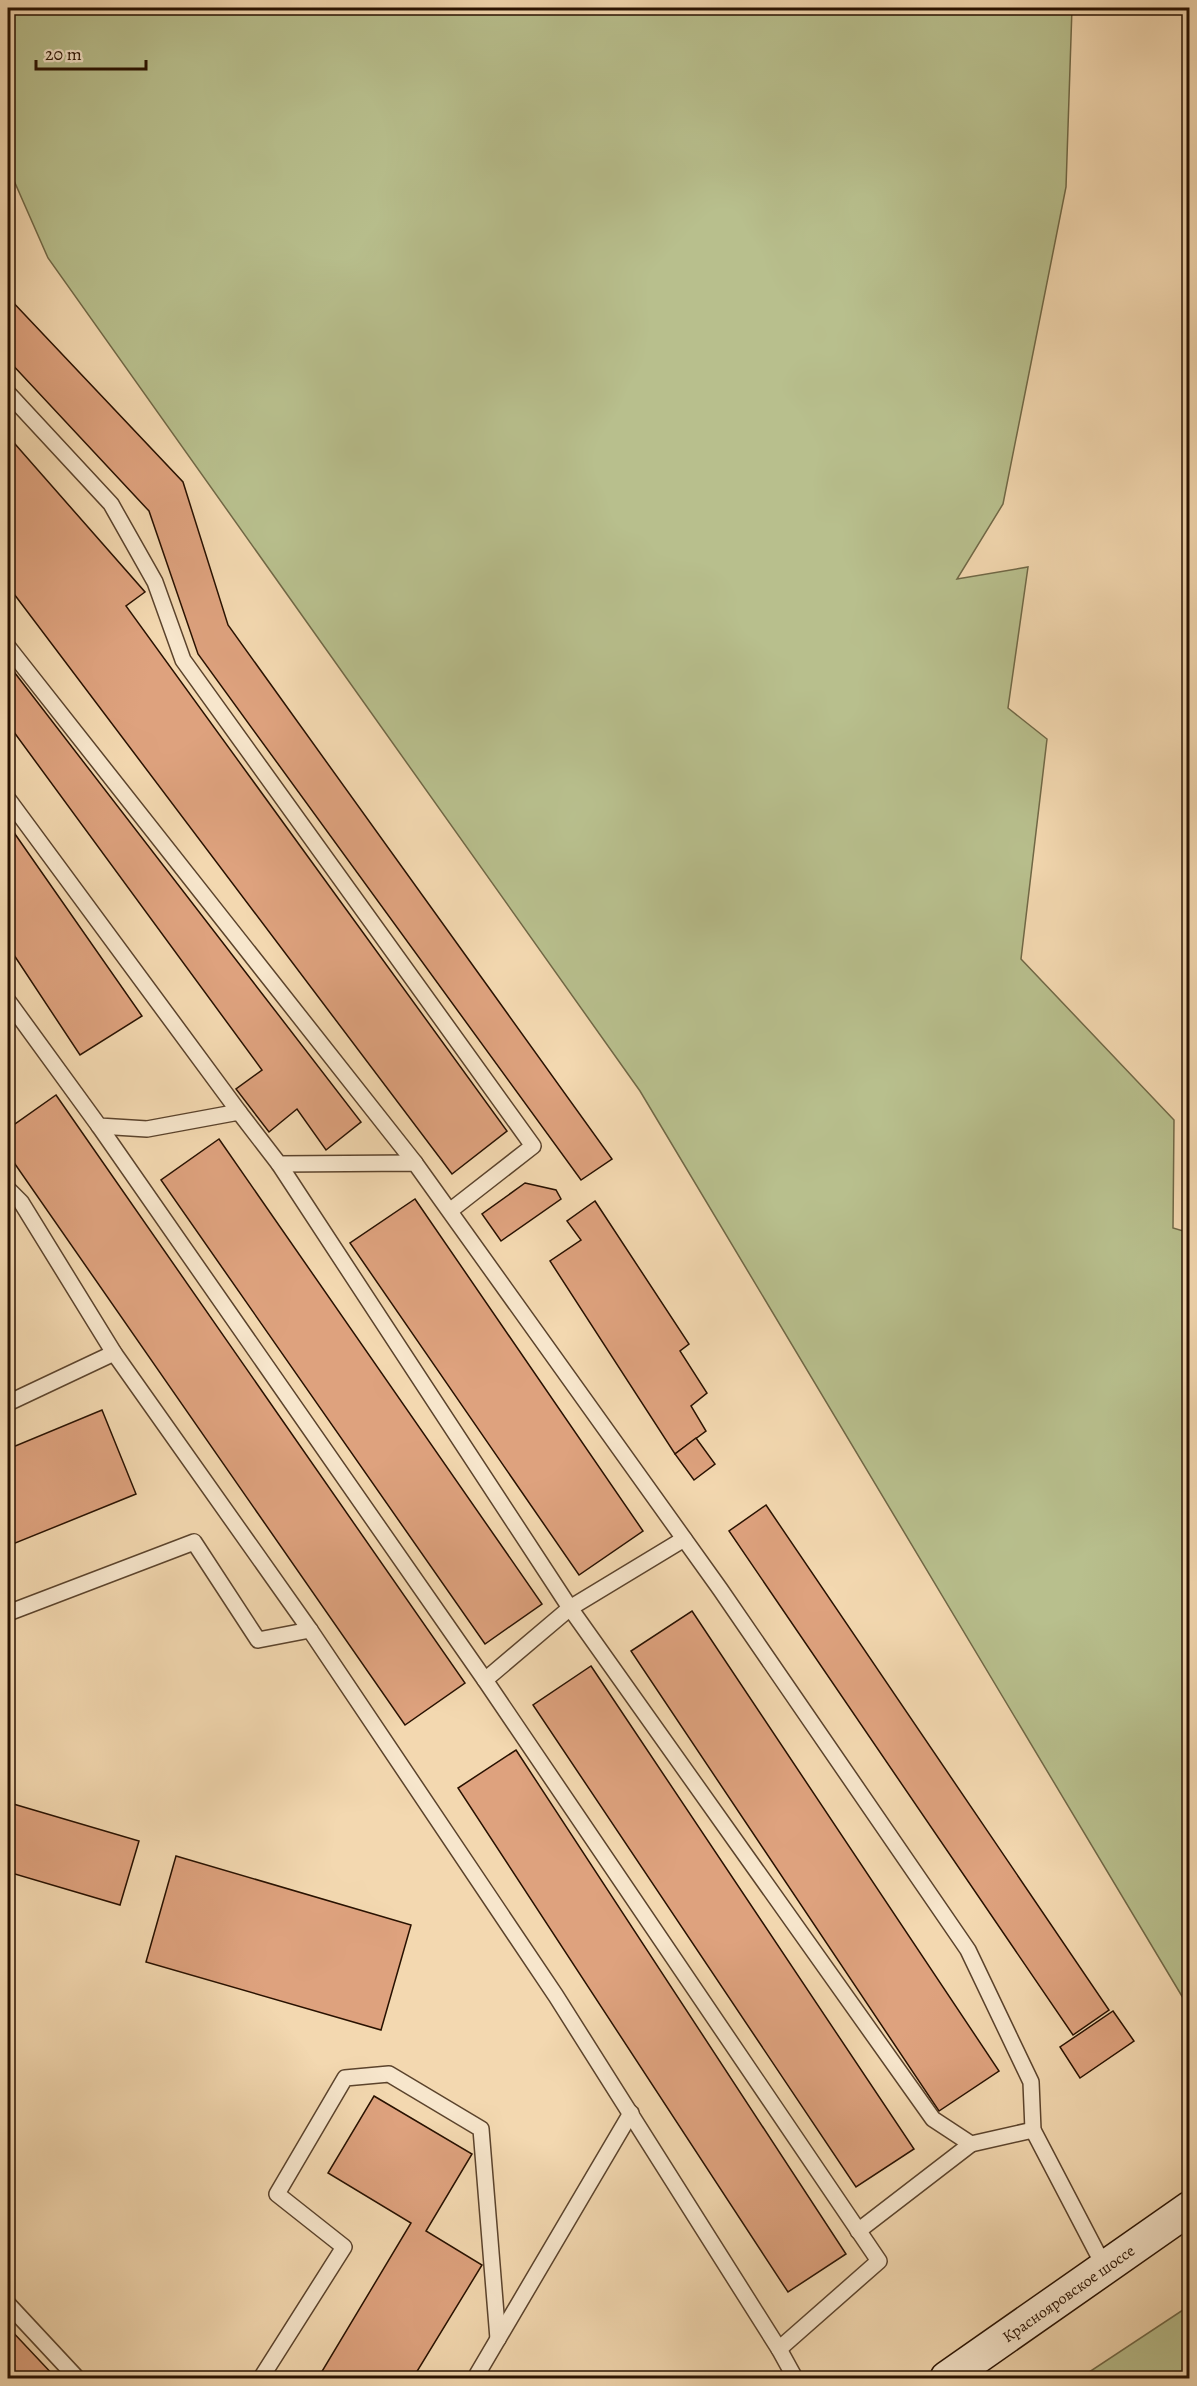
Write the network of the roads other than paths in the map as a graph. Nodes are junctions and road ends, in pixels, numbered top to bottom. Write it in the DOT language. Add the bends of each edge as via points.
graph roads {
  1 [pos="8,393"];
  2 [pos="8,647"];
  3 [pos="8,799"];
  4 [pos="8,1005"];
  5 [pos="239,1112"];
  6 [pos="99,1126"];
  7 [pos="415,1163"];
  8 [pos="279,1164"];
  9 [pos="8,1189"];
  10 [pos="451,1210"];
  11 [pos="114,1353"];
  12 [pos="8,1403"];
  13 [pos="684,1539"];
  14 [pos="570,1608"];
  15 [pos="8,1613"];
  16 [pos="310,1630"];
  17 [pos="485,1680"];
  18 [pos="631,2113"];
  19 [pos="1033,2130"];
  20 [pos="971,2144"];
  21 [pos="1190,2208"];
  22 [pos="858,2231"];
  23 [pos="1105,2268"];
  24 [pos="8,2304"];
  25 [pos="498,2339"];
  26 [pos="779,2349"];
  27 [pos="77,2379"];
  28 [pos="261,2379"];
  29 [pos="475,2379"];
  30 [pos="795,2379"];
  31 [pos="947,2379"];
  1 -- 10 [label="lane" via="111,504 155,582 183,660 533,1146"];
  2 -- 7 [label="lane"];
  3 -- 5 [label="lane"];
  4 -- 6 [label="lane"];
  5 -- 6 [label="lane" via="147,1129"];
  5 -- 8 [label="lane"];
  6 -- 17 [label="lane"];
  7 -- 8 [label="lane"];
  7 -- 10 [label="lane"];
  8 -- 14 [label="lane"];
  9 -- 11 [label="lane" via="21,1202"];
  10 -- 13 [label="lane"];
  11 -- 12 [label="lane"];
  11 -- 16 [label="lane"];
  13 -- 14 [label="lane"];
  13 -- 19 [label="lane" via="968,1950 1031,2082"];
  14 -- 17 [label="lane"];
  14 -- 20 [label="lane" via="933,2119"];
  15 -- 16 [label="lane" via="194,1542 258,1640"];
  16 -- 18 [label="lane"];
  17 -- 22 [label="lane"];
  18 -- 25 [label="lane"];
  18 -- 26 [label="lane"];
  19 -- 20 [label="lane"];
  19 -- 23 [label="lane"];
  20 -- 22 [label="lane"];
  21 -- 23 [label="street, Краснояровское шоссе"];
  22 -- 26 [label="lane" via="879,2261"];
  23 -- 31 [label="street, Краснояровское шоссе"];
  24 -- 27 [label="lane"];
  25 -- 28 [label="lane" via="482,2129 389,2074 345,2078 278,2194 344,2247"];
  25 -- 29 [label="lane"];
  26 -- 30 [label="lane"];
}
